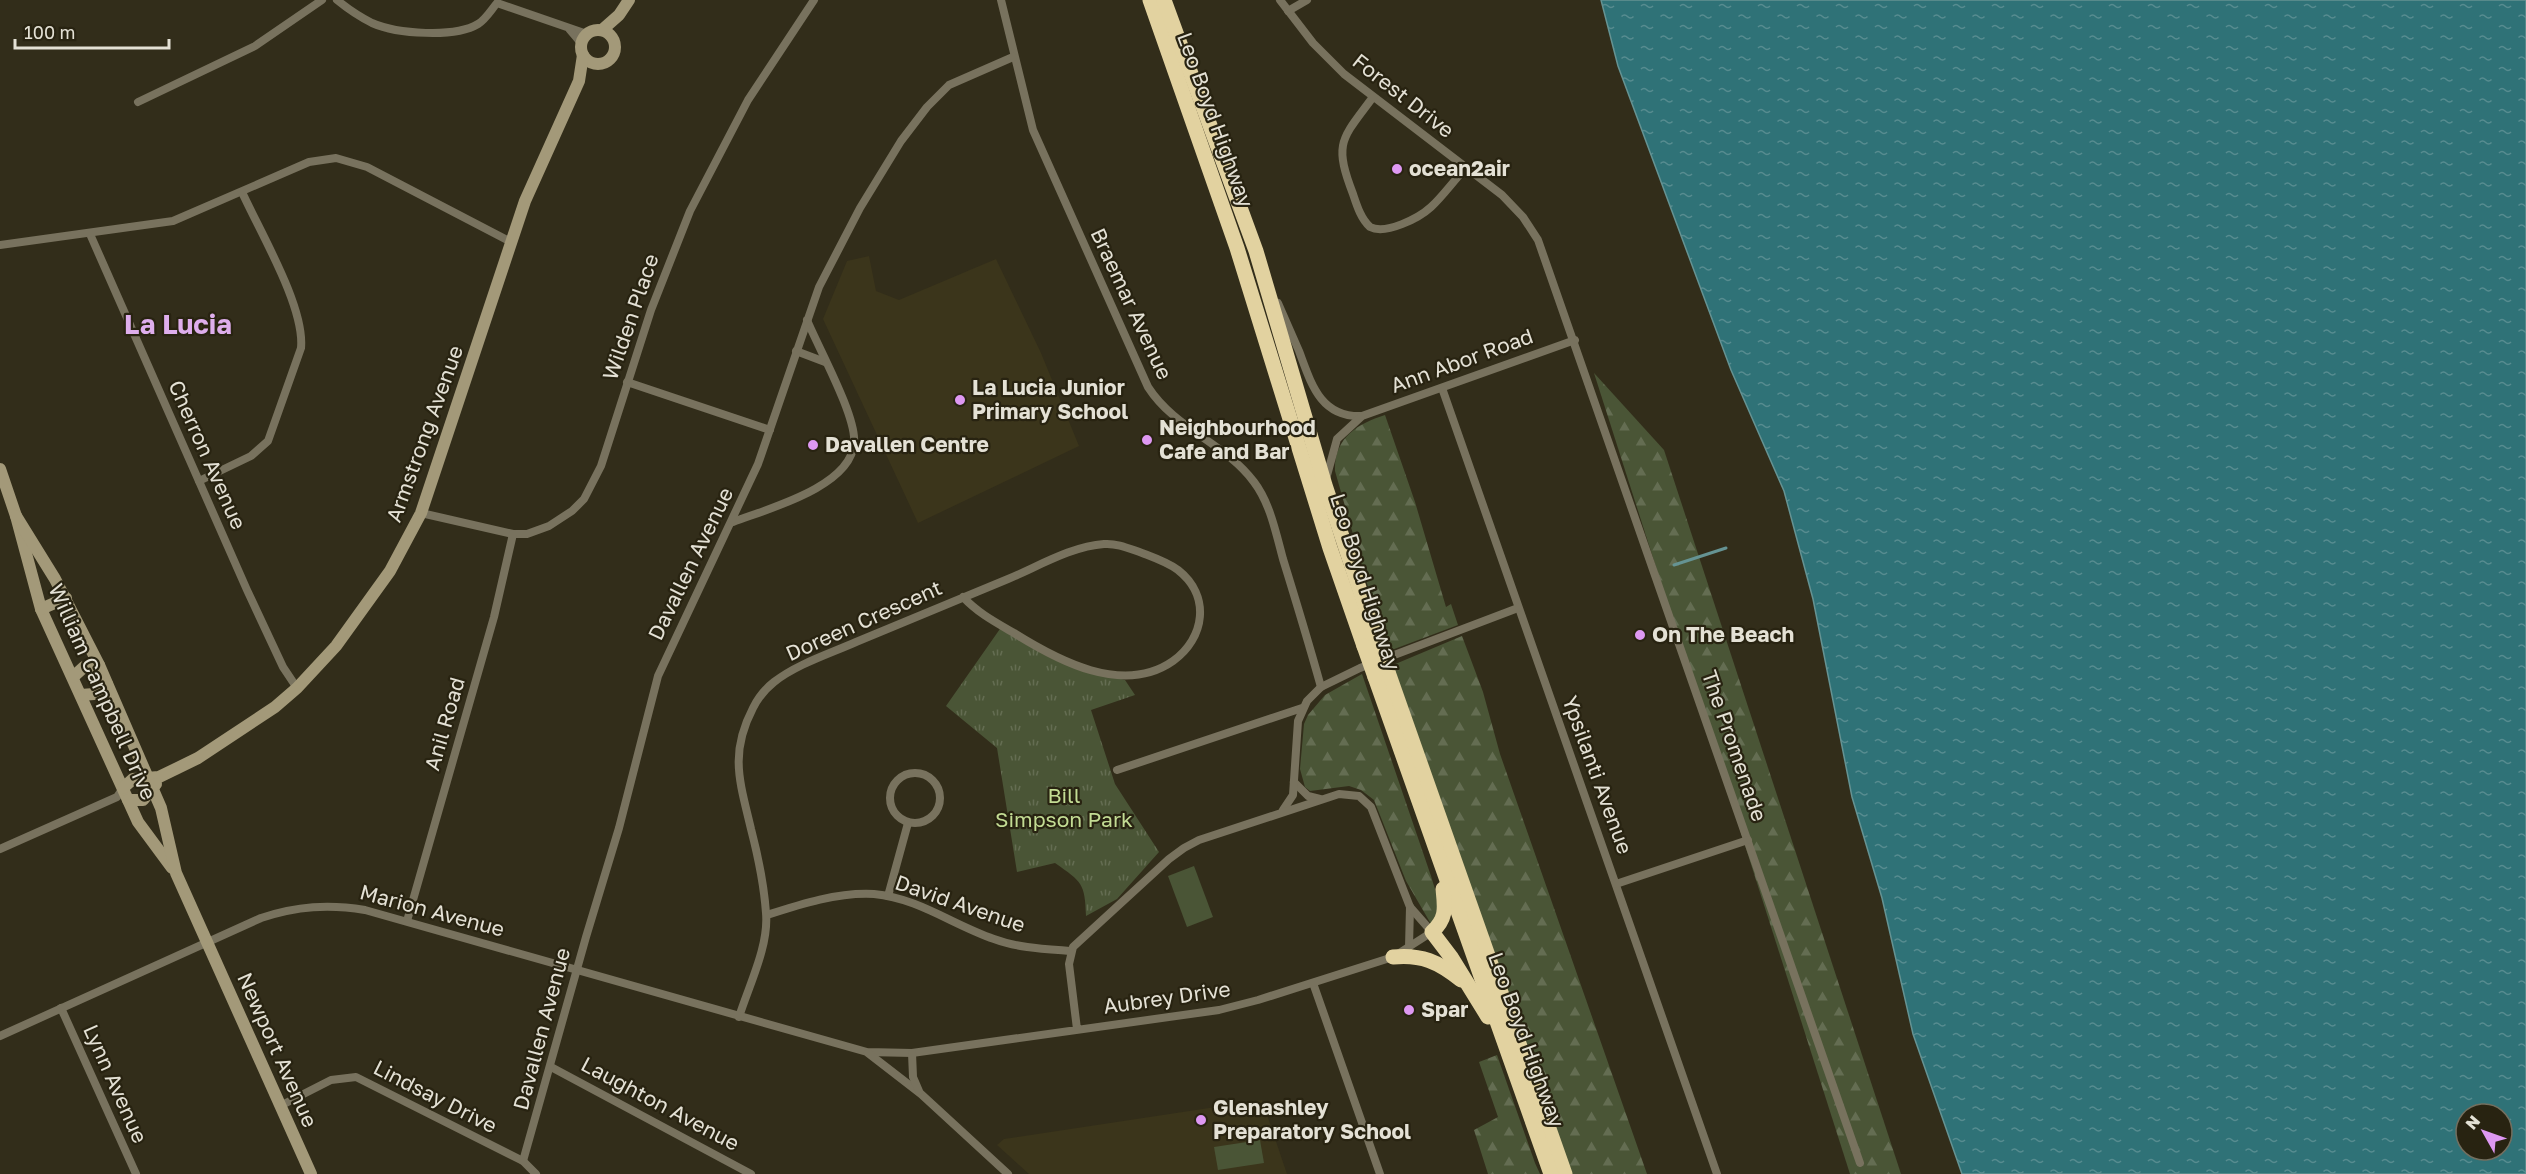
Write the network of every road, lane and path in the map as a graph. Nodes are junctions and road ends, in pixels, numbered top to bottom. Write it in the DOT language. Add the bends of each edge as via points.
graph roads {
  1 [pos="322,0"];
  2 [pos="337,0"];
  3 [pos="628,0"];
  4 [pos="814,0"];
  5 [pos="1001,0"];
  6 [pos="1150,0"];
  7 [pos="1164,0"];
  8 [pos="1280,0"];
  9 [pos="1307,0"];
  10 [pos="495,1"];
  11 [pos="1288,11"];
  12 [pos="619,15"];
  13 [pos="602,30"];
  14 [pos="614,39"];
  15 [pos="584,44"];
  16 [pos="1013,57"];
  17 [pos="600,64"];
  18 [pos="579,81"];
  19 [pos="1374,97"];
  20 [pos="138,102"];
  21 [pos="1466,168"];
  22 [pos="242,192"];
  23 [pos="90,234"];
  24 [pos="511,242"];
  25 [pos="0,245"];
  26 [pos="1256,252"];
  27 [pos="807,320"];
  28 [pos="1575,340"];
  29 [pos="796,351"];
  30 [pos="825,362"];
  31 [pos="627,382"];
  32 [pos="1442,388"];
  33 [pos="1362,417"];
  34 [pos="770,430"];
  35 [pos="0,470"];
  36 [pos="199,481"];
  37 [pos="1325,485"];
  38 [pos="421,513"];
  39 [pos="16,516"];
  40 [pos="733,522"];
  41 [pos="513,534"];
  42 [pos="963,597"];
  43 [pos="66,598"];
  44 [pos="1518,608"];
  45 [pos="41,609"];
  46 [pos="1371,645"];
  47 [pos="99,665"];
  48 [pos="1381,675"];
  49 [pos="73,676"];
  50 [pos="107,684"];
  51 [pos="1321,687"];
  52 [pos="297,688"];
  53 [pos="81,695"];
  54 [pos="1302,708"];
  55 [pos="1117,770"];
  56 [pos="154,781"];
  57 [pos="1294,782"];
  58 [pos="122,795"];
  59 [pos="1321,800"];
  60 [pos="1280,813"];
  61 [pos="908,823"];
  62 [pos="1748,840"];
  63 [pos="0,849"];
  64 [pos="1442,867"];
  65 [pos="176,873"];
  66 [pos="1616,884"];
  67 [pos="888,896"];
  68 [pos="1410,907"];
  69 [pos="767,915"];
  70 [pos="407,921"];
  71 [pos="1432,932"];
  72 [pos="207,943"];
  73 [pos="1409,947"];
  74 [pos="1071,951"];
  75 [pos="1392,957"];
  76 [pos="578,970"];
  77 [pos="1313,983"];
  78 [pos="1480,1003"];
  79 [pos="61,1008"];
  80 [pos="739,1017"];
  81 [pos="1077,1029"];
  82 [pos="0,1036"];
  83 [pos="867,1052"];
  84 [pos="912,1053"];
  85 [pos="894,1055"];
  86 [pos="551,1067"];
  87 [pos="1516,1074"];
  88 [pos="921,1094"];
  89 [pos="280,1106"];
  90 [pos="523,1161"];
  91 [pos="1860,1163"];
  92 [pos="136,1174"];
  93 [pos="311,1174"];
  94 [pos="536,1174"];
  95 [pos="751,1174"];
  96 [pos="1008,1174"];
  97 [pos="1380,1174"];
  98 [pos="1551,1174"];
  99 [pos="1565,1174"];
  100 [pos="1717,1174"];
  1 -- 20 [label="street" via="255,46"];
  2 -- 10 [label="street" via="374,24 419,32 471,27 484,20"];
  3 -- 12 [label="street"];
  4 -- 31 [label="street, Wilden Place" via="748,99 711,167 667,267"];
  5 -- 16 [label="street, Braemar Avenue"];
  6 -- 46 [label="highway, Leo Boyd Highway" via="1237,248 1330,548"];
  7 -- 26 [label="highway, Leo Boyd Highway"];
  8 -- 11 [label="street, Forest Drive"];
  9 -- 11 [label="street"];
  10 -- 15 [label="street" via="569,30"];
  11 -- 19 [label="street, Forest Drive" via="1327,59"];
  12 -- 13 [label="street"];
  12 -- 14 [label="street"];
  13 -- 14 [label="street"];
  13 -- 15 [label="street"];
  14 -- 17 [label="street" via="613,56"];
  15 -- 17 [label="street" via="590,62"];
  15 -- 18 [label="street, Armstrong Avenue"];
  16 -- 27 [label="street, Davallen Avenue" via="955,82 927,107 860,208 819,287"];
  16 -- 51 [label="street, Braemar Avenue" via="1033,130 1148,387 1168,412 1232,460 1260,492 1276,533"];
  17 -- 18 [label="street, Armstrong Avenue"];
  18 -- 24 [label="street, Armstrong Avenue" via="534,176"];
  19 -- 21 [label="street, Forest Drive"];
  19 -- 21 [label="street" via="1347,132 1340,154 1360,212 1370,227 1382,230 1422,213"];
  21 -- 28 [label="street, Forest Drive" via="1511,204 1532,229"];
  22 -- 23 [label="street" via="173,221"];
  22 -- 24 [label="street" via="309,162 336,158 367,167"];
  22 -- 36 [label="street" via="296,309 301,348 268,441 251,456"];
  23 -- 25 [label="street"];
  23 -- 36 [label="street, Cherron Avenue"];
  24 -- 38 [label="street, Armstrong Avenue"];
  26 -- 33 [label="street" via="1313,388 1335,412"];
  26 -- 37 [label="highway, Leo Boyd Highway"];
  27 -- 29 [label="street, Davallen Avenue"];
  27 -- 30 [label="street"];
  28 -- 32 [label="street, Ann Abor Road"];
  28 -- 62 [label="street, The Promenade"];
  29 -- 30 [label="street"];
  29 -- 34 [label="street, Davallen Avenue"];
  30 -- 40 [label="street" via="852,425 854,443 849,460 836,476 814,489"];
  31 -- 34 [label="street"];
  31 -- 41 [label="street, Wilden Place" via="601,466 584,499 549,526 527,534"];
  32 -- 33 [label="street, Ann Abor Road"];
  32 -- 44 [label="street, Ypsilanti Avenue"];
  33 -- 37 [label="street, Ann Abor Road" via="1337,439"];
  34 -- 40 [label="street, Davallen Avenue"];
  35 -- 39 [label="street, William Campbell Drive"];
  36 -- 52 [label="street, Cherron Avenue" via="283,667"];
  37 -- 46 [label="highway, Leo Boyd Highway"];
  38 -- 41 [label="street, Wilden Place"];
  38 -- 52 [label="street, Armstrong Avenue" via="375,595"];
  39 -- 43 [label="street, William Campbell Drive"];
  39 -- 45 [label="street, William Campbell Drive"];
  40 -- 76 [label="street, Davallen Avenue" via="658,676 620,828"];
  41 -- 70 [label="street, Anil Road" via="494,617"];
  42 -- 42 [label="street, Doreen Crescent" via="1085,548 1114,544 1165,562 1180,572 1197,593 1200,623 1191,643 1171,662 1143,672 1107,674 1068,663 1037,648 980,614"];
  42 -- 69 [label="street, Doreen Crescent" via="806,664 774,682 755,704 739,745 737,769"];
  43 -- 45 [label="street"];
  43 -- 47 [label="street, William Campbell Drive"];
  44 -- 51 [label="street" via="1360,668"];
  44 -- 66 [label="street, Ypsilanti Avenue"];
  45 -- 49 [label="street, William Campbell Drive"];
  46 -- 48 [label="highway, Leo Boyd Highway, bridge"];
  47 -- 49 [label="street" via="84,667"];
  47 -- 50 [label="street, William Campbell Drive"];
  48 -- 64 [label="highway, Leo Boyd Highway"];
  48 -- 99 [label="highway, Leo Boyd Highway"];
  49 -- 53 [label="street, William Campbell Drive"];
  50 -- 53 [label="street" via="94,694"];
  50 -- 56 [label="street, William Campbell Drive"];
  51 -- 54 [label="street"];
  52 -- 56 [label="street, Armstrong Avenue" via="229,740"];
  53 -- 58 [label="street, William Campbell Drive"];
  54 -- 55 [label="street"];
  54 -- 57 [label="street" via="1296,730"];
  56 -- 58 [label="street" via="133,778"];
  56 -- 58 [label="street" via="143,800"];
  56 -- 65 [label="street, William Campbell Drive"];
  57 -- 59 [label="street" via="1308,795"];
  57 -- 60 [label="street" via="1291,800"];
  58 -- 63 [label="street"];
  58 -- 65 [label="street, William Campbell Drive"];
  59 -- 60 [label="street"];
  59 -- 68 [label="street" via="1346,793 1359,796 1371,807"];
  60 -- 74 [label="street" via="1184,848"];
  61 -- 61 [label="street" via="893,811 890,792 902,776 922,774 937,786 940,805 928,821"];
  61 -- 67 [label="street"];
  62 -- 66 [label="street"];
  62 -- 91 [label="street, The Promenade"];
  64 -- 71 [label="highway" via="1445,913"];
  64 -- 87 [label="highway, Leo Boyd Highway"];
  65 -- 72 [label="street, William Campbell Drive"];
  66 -- 100 [label="street, Ypsilanti Avenue"];
  67 -- 69 [label="street, David Avenue" via="836,897"];
  67 -- 74 [label="street, David Avenue" via="922,906 997,940"];
  68 -- 71 [label="street"];
  68 -- 73 [label="street"];
  69 -- 80 [label="street, Doreen Crescent" via="764,938"];
  70 -- 72 [label="street, Marion Avenue" via="365,910 314,906 261,918"];
  70 -- 76 [label="street, Marion Avenue"];
  71 -- 73 [label="street, Aubrey Drive"];
  71 -- 78 [label="highway"];
  72 -- 79 [label="street, Marion Avenue"];
  72 -- 89 [label="street, Newport Avenue"];
  73 -- 75 [label="street, Aubrey Drive"];
  74 -- 81 [label="street" via="1068,964"];
  75 -- 77 [label="street, Aubrey Drive"];
  75 -- 78 [label="highway" via="1413,955 1438,963 1461,980"];
  76 -- 80 [label="street, Marion Avenue"];
  76 -- 86 [label="street, Davallen Avenue"];
  77 -- 81 [label="street, Aubrey Drive" via="1219,1010"];
  77 -- 97 [label="street"];
  78 -- 87 [label="highway"];
  79 -- 82 [label="street, Marion Avenue"];
  79 -- 92 [label="street, Lynn Avenue"];
  80 -- 83 [label="street, Marion Avenue"];
  81 -- 84 [label="street, Aubrey Drive"];
  83 -- 85 [label="street, Marion Avenue"];
  83 -- 88 [label="street, Marion Avenue"];
  84 -- 85 [label="street, Aubrey Drive"];
  84 -- 88 [label="street" via="913,1077"];
  86 -- 90 [label="street, Davallen Avenue"];
  86 -- 95 [label="street, Laughton Avenue"];
  87 -- 98 [label="highway, Leo Boyd Highway"];
  88 -- 96 [label="street, Marion Avenue"];
  89 -- 90 [label="street, Lindsay Drive" via="331,1080 357,1077"];
  89 -- 93 [label="street, Newport Avenue"];
  90 -- 94 [label="street, Lindsay Drive"];
}
